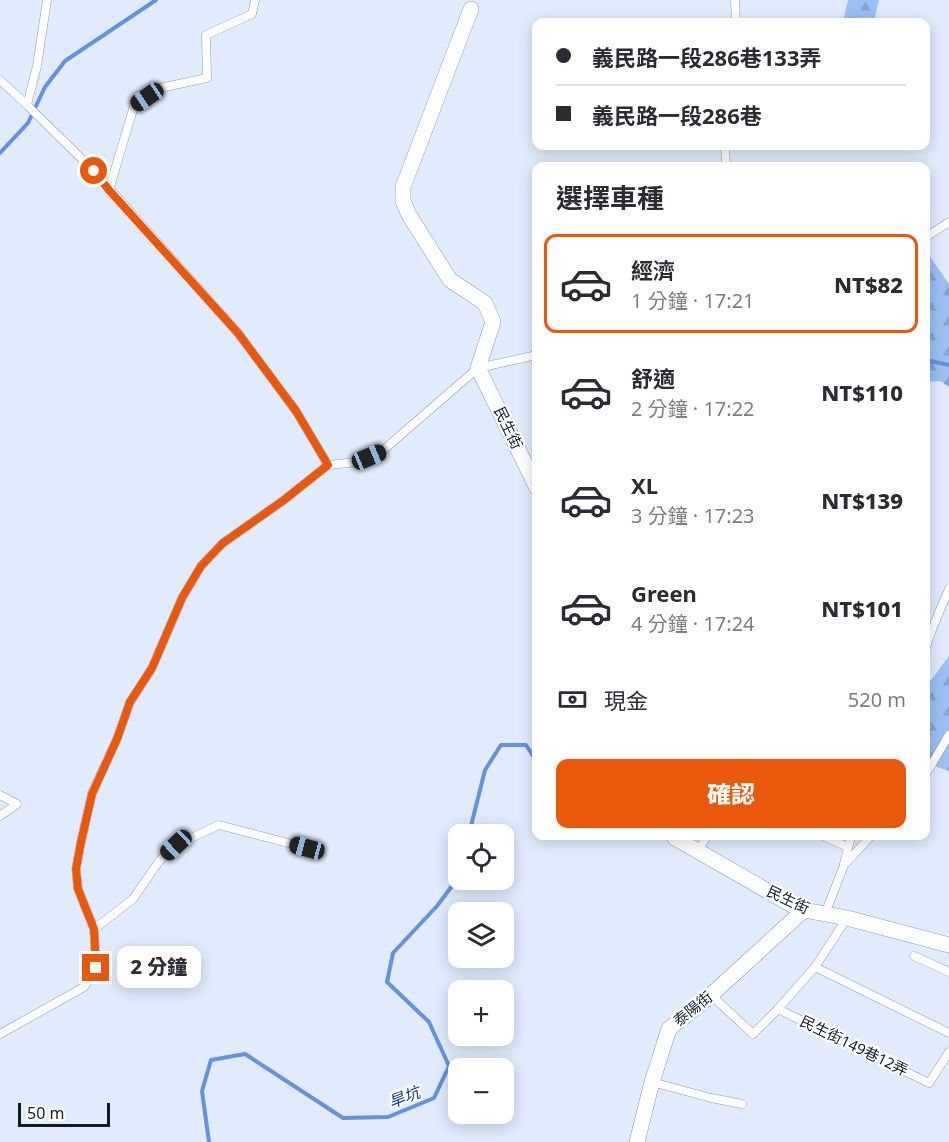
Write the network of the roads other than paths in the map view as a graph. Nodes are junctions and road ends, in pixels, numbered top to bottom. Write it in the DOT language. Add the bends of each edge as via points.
graph roads {
  1 [pos="47,0"];
  2 [pos="255,0"];
  3 [pos="735,0"];
  4 [pos="471,9"];
  5 [pos="736,18"];
  6 [pos="0,81"];
  7 [pos="28,106"];
  8 [pos="109,190"];
  9 [pos="949,222"];
  10 [pos="930,234"];
  11 [pos="532,356"];
  12 [pos="478,368"];
  13 [pos="328,465"];
  14 [pos="532,475"];
  15 [pos="949,589"];
  16 [pos="930,631"];
  17 [pos="949,735"];
  18 [pos="930,767"];
  19 [pos="0,795"];
  20 [pos="0,816"];
  21 [pos="679,840"];
  22 [pos="705,840"];
  23 [pos="832,840"];
  24 [pos="850,840"];
  25 [pos="867,840"];
  26 [pos="848,847"];
  27 [pos="307,848"];
  28 [pos="698,851"];
  29 [pos="844,865"];
  30 [pos="804,910"];
  31 [pos="825,914"];
  32 [pos="847,918"];
  33 [pos="94,929"];
  34 [pos="949,945"];
  35 [pos="914,956"];
  36 [pos="815,967"];
  37 [pos="949,972"];
  38 [pos="711,994"];
  39 [pos="778,1009"];
  40 [pos="0,1033"];
  41 [pos="949,1033"];
  42 [pos="949,1052"];
  43 [pos="652,1082"];
  44 [pos="742,1104"];
  45 [pos="637,1142"];
  1 -- 7 [label="lane"];
  2 -- 8 [label="lane" via="252,14 206,35 207,78 160,88 134,106"];
  3 -- 5 [label="lane"];
  4 -- 12 [label="street" via="404,187 404,201 450,280 485,303 493,322"];
  6 -- 7 [label="lane"];
  7 -- 8 [label="lane"];
  8 -- 13 [label="lane" via="238,333 296,411"];
  9 -- 10 [label="lane"];
  11 -- 12 [label="lane"];
  12 -- 13 [label="lane" via="381,452 357,462"];
  12 -- 14 [label="street, 民生街"];
  13 -- 33 [label="lane" via="223,543 201,566 182,598 152,668 130,702 92,794 76,869 78,889"];
  15 -- 16 [label="lane"];
  17 -- 18 [label="lane"];
  19 -- 20 [label="lane" via="17,804"];
  21 -- 28 [label="street, 民生街"];
  22 -- 28 [label="lane"];
  23 -- 26 [label="lane"];
  24 -- 26 [label="lane"];
  25 -- 29 [label="lane"];
  26 -- 29 [label="lane"];
  27 -- 33 [label="lane" via="219,825 176,845 159,860 133,899"];
  28 -- 30 [label="street, 民生街"];
  29 -- 31 [label="lane"];
  30 -- 31 [label="street, 民生街"];
  30 -- 38 [label="street, 泰陽街"];
  31 -- 32 [label="street, 民生街"];
  32 -- 34 [label="street, 民生街"];
  32 -- 36 [label="lane"];
  33 -- 40 [label="lane" via="96,968 84,987"];
  35 -- 37 [label="lane"];
  36 -- 39 [label="lane"];
  36 -- 41 [label="lane"];
  38 -- 39 [label="lane" via="753,1034"];
  38 -- 43 [label="street, 泰陽街" via="669,1029"];
  39 -- 42 [label="lane, 民生街149巷12弄" via="929,1083"];
  43 -- 44 [label="lane"];
  43 -- 45 [label="street, 泰陽街"];
}
